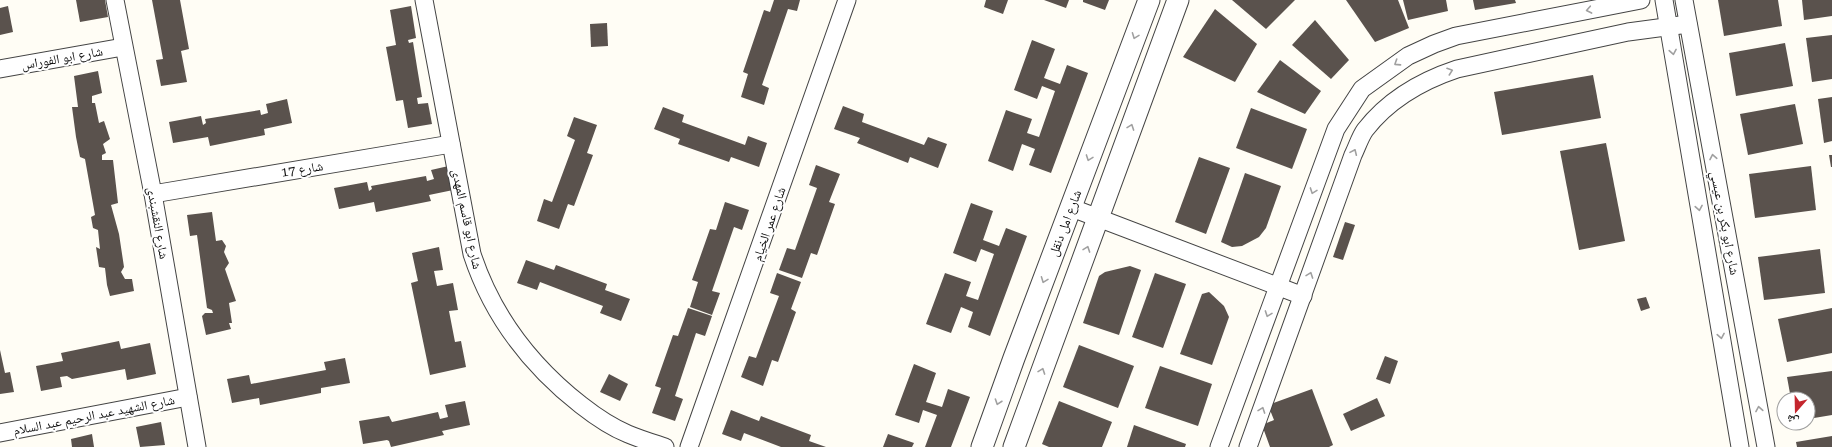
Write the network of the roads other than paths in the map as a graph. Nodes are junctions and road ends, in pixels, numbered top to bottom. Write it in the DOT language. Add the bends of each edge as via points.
graph roads {
  1 [pos="116,0"];
  2 [pos="424,0"];
  3 [pos="847,0"];
  4 [pos="1149,0"];
  5 [pos="1178,0"];
  6 [pos="1641,0"];
  7 [pos="1664,0"];
  8 [pos="1684,0"];
  9 [pos="1688,24"];
  10 [pos="1669,26"];
  11 [pos="123,47"];
  12 [pos="0,69"];
  13 [pos="451,144"];
  14 [pos="153,194"];
  15 [pos="1072,208"];
  16 [pos="1098,218"];
  17 [pos="1278,286"];
  18 [pos="1303,296"];
  19 [pos="188,397"];
  20 [pos="0,433"];
  21 [pos="197,447"];
  22 [pos="665,447"];
  23 [pos="689,447"];
  24 [pos="982,447"];
  25 [pos="1014,447"];
  26 [pos="1219,447"];
  27 [pos="1248,447"];
  28 [pos="1740,447"];
  29 [pos="1766,447"];
  1 -- 11 [label="street, شارع النقشبندى"];
  2 -- 13 [label="street, شارع ابو قاسم المهدى"];
  3 -- 23 [label="street, شارع عمر الخيام"];
  4 -- 15 [label="street, شارع امل دنقل, one-way"];
  16 -- 5 [label="street, one-way"];
  6 -- 17 [label="street, one-way" via="1456,36 1408,56 1362,89 1336,129"];
  7 -- 10 [label="street, شارع ابو بكر بن عيسي"];
  8 -- 9 [label="street, شارع ابو بكر بن عيسي"];
  9 -- 10 [label="street"];
  29 -- 9 [label="street, شارع ابو بكر بن عيسي, one-way"];
  18 -- 10 [label="street, one-way" via="1353,155 1364,131 1386,107 1433,77 1456,69 1628,32"];
  10 -- 28 [label="street, شارع ابو بكر بن عيسي, one-way"];
  11 -- 12 [label="street, شارع ابو الفوراس"];
  11 -- 14 [label="street, شارع النقشبندى"];
  13 -- 14 [label="street, شارع 17"];
  13 -- 22 [label="street, شارع ابو قاسم المهدى" via="472,254 488,294 511,334 535,364 562,390 591,412 627,434"];
  14 -- 19 [label="street, شارع النقشبندى"];
  15 -- 16 [label="street"];
  15 -- 24 [label="street, شارع امل دنقل, one-way"];
  16 -- 17 [label="street"];
  25 -- 16 [label="street, one-way"];
  17 -- 18 [label="street"];
  17 -- 26 [label="street, one-way"];
  27 -- 18 [label="street, one-way"];
  19 -- 20 [label="street, شارع الشهيد عبد الرحيم عبد السلام"];
  19 -- 21 [label="street, شارع النقشبندى"];
}
